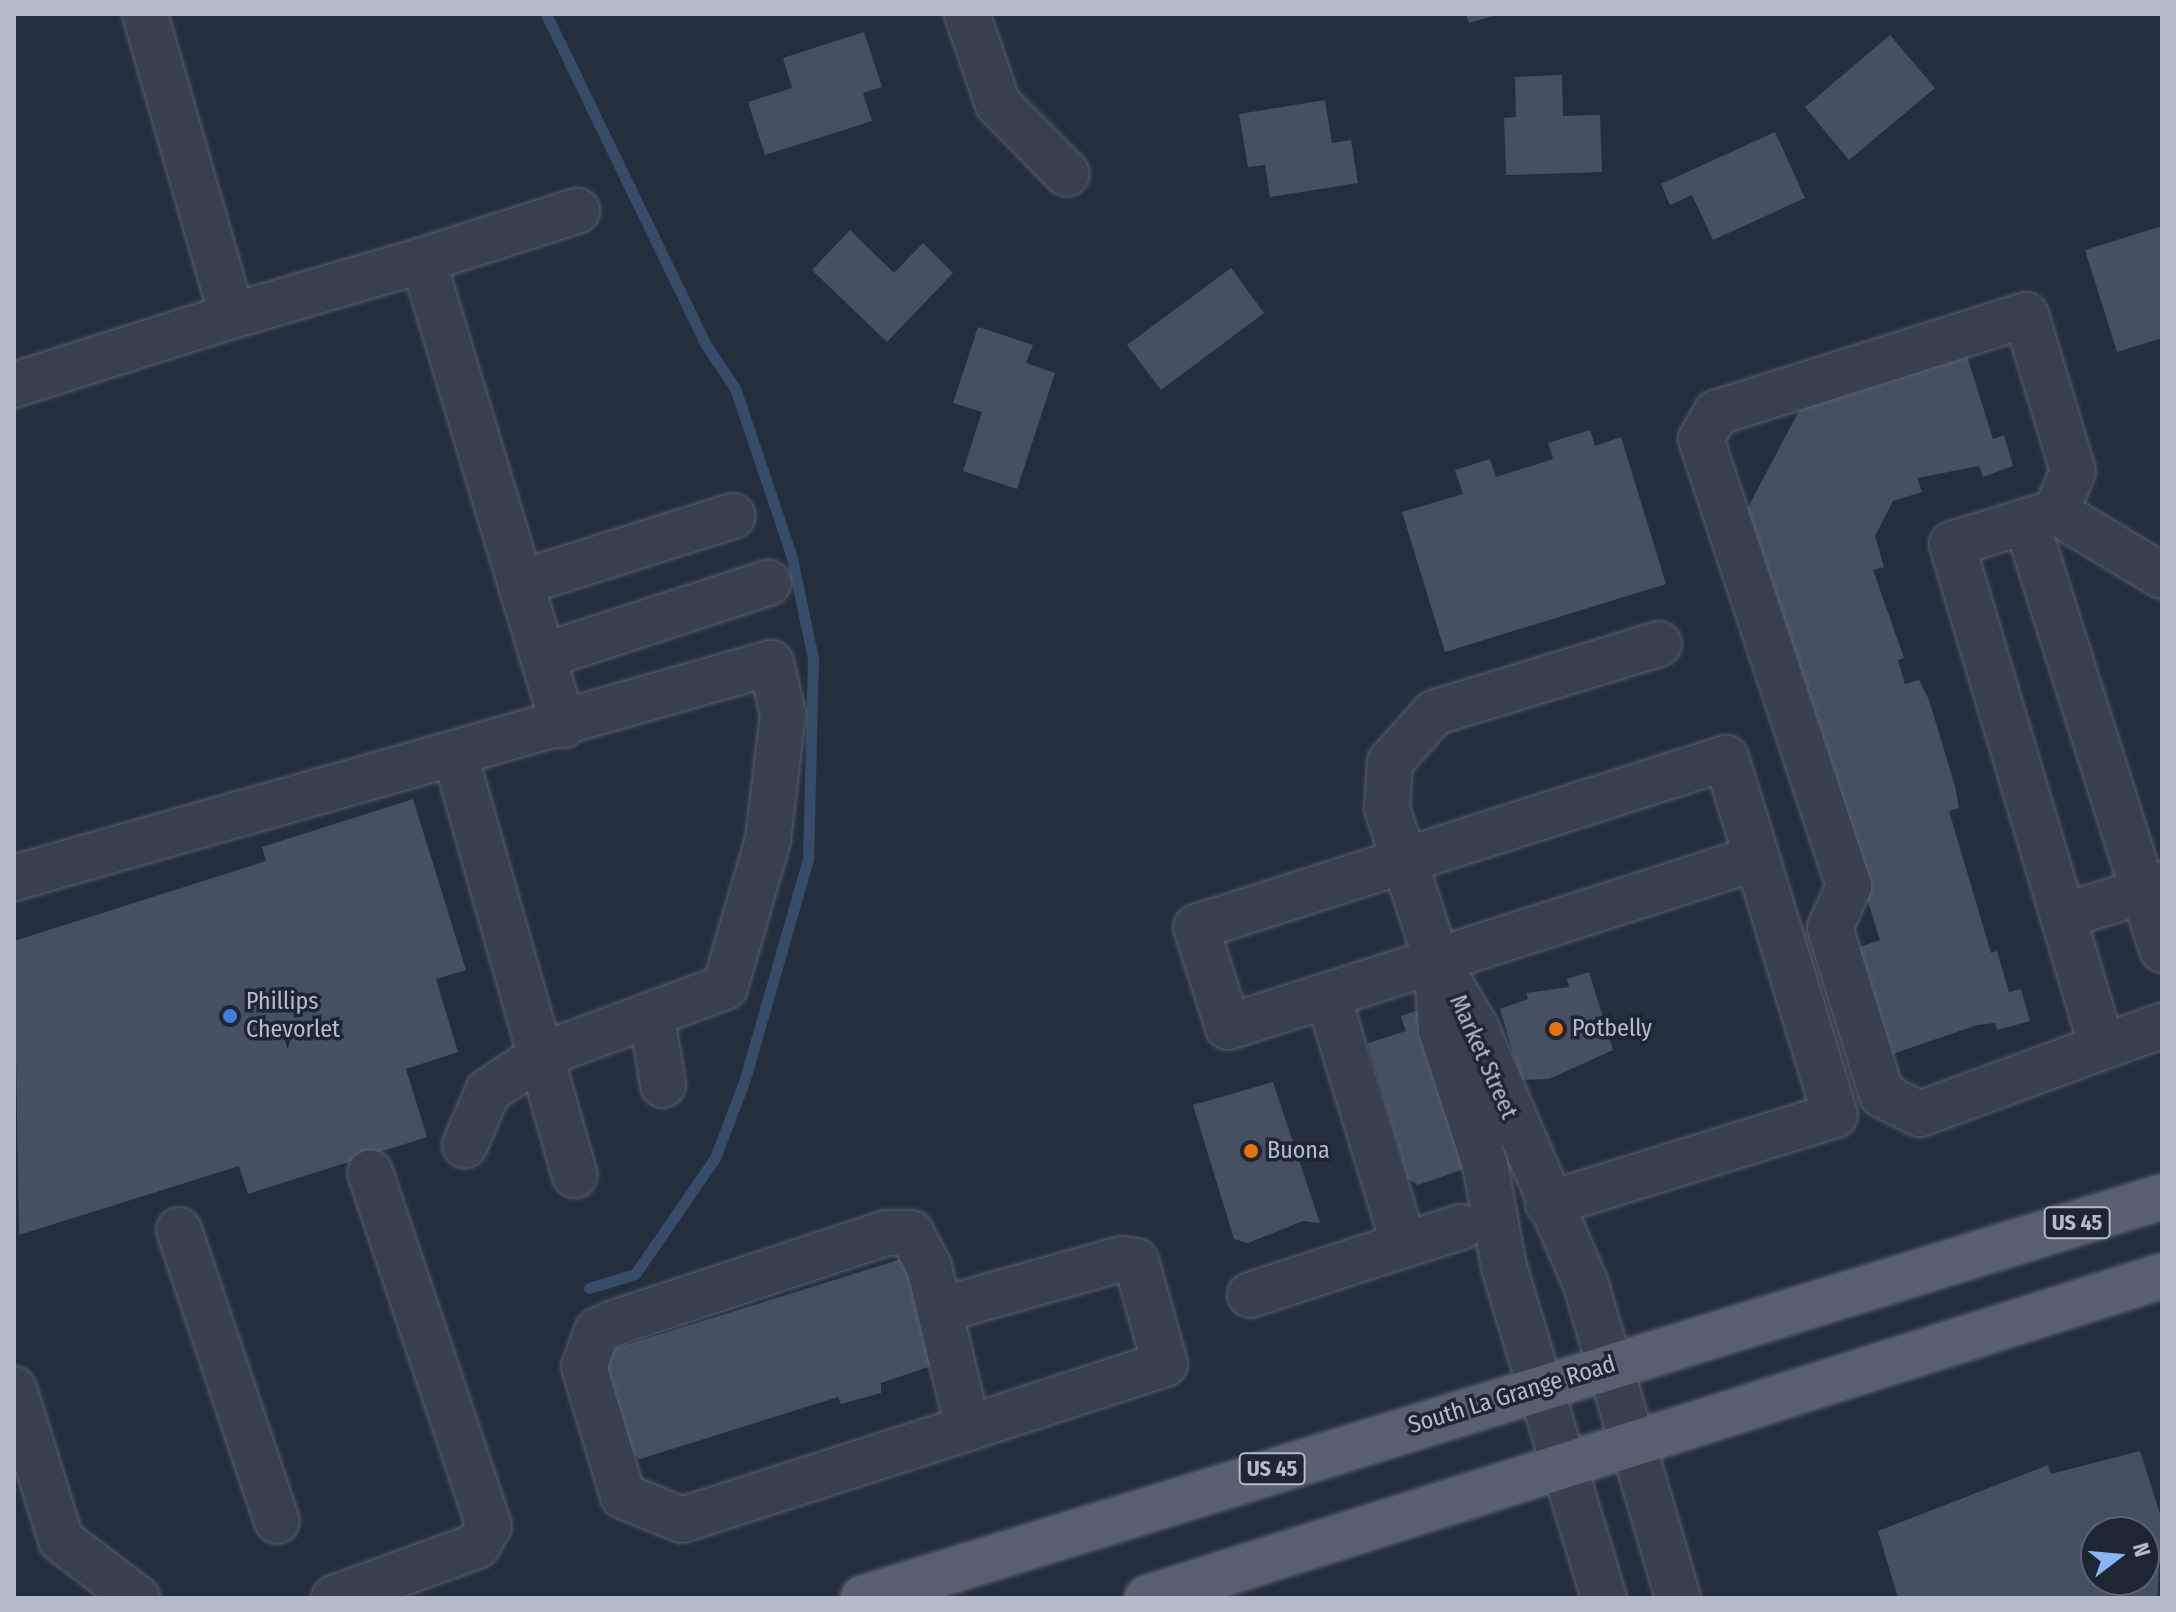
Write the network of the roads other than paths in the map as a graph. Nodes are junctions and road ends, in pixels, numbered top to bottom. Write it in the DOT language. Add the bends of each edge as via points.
graph roads {
  1 [pos="145,14"];
  2 [pos="967,14"];
  3 [pos="1067,174"];
  4 [pos="577,211"];
  5 [pos="423,260"];
  6 [pos="232,316"];
  7 [pos="14,385"];
  8 [pos="733,516"];
  9 [pos="2041,516"];
  10 [pos="2162,576"];
  11 [pos="520,583"];
  12 [pos="768,583"];
  13 [pos="1659,644"];
  14 [pos="543,656"];
  15 [pos="563,725"];
  16 [pos="455,755"];
  17 [pos="1403,857"];
  18 [pos="1757,858"];
  19 [pos="14,878"];
  20 [pos="2153,887"];
  21 [pos="2064,916"];
  22 [pos="2162,950"];
  23 [pos="1437,961"];
  24 [pos="1328,996"];
  25 [pos="652,1017"];
  26 [pos="2162,1026"];
  27 [pos="2102,1047"];
  28 [pos="542,1055"];
  29 [pos="663,1085"];
  30 [pos="465,1145"];
  31 [pos="370,1173"];
  32 [pos="575,1175"];
  33 [pos="2162,1197"];
  34 [pos="1548,1204"];
  35 [pos="1461,1227"];
  36 [pos="179,1230"];
  37 [pos="1404,1245"];
  38 [pos="2162,1276"];
  39 [pos="1250,1295"];
  40 [pos="940,1310"];
  41 [pos="1609,1364"];
  42 [pos="1540,1386"];
  43 [pos="14,1389"];
  44 [pos="968,1428"];
  45 [pos="1632,1442"];
  46 [pos="1564,1464"];
  47 [pos="277,1521"];
  48 [pos="137,1598"];
  49 [pos="334,1598"];
  50 [pos="863,1598"];
  51 [pos="1147,1598"];
  52 [pos="1604,1598"];
  53 [pos="1678,1598"];
  1 -- 6 [label="street"];
  2 -- 3 [label="street" via="998,104"];
  4 -- 5 [label="street"];
  5 -- 6 [label="street"];
  5 -- 11 [label="street"];
  6 -- 7 [label="street"];
  8 -- 11 [label="street"];
  9 -- 10 [label="street"];
  9 -- 20 [label="street"];
  9 -- 21 [label="street" via="1952,544"];
  9 -- 27 [label="street" via="2073,471 2026,315 1716,413 1701,439 1849,886 1830,928 1882,1095 1920,1114"];
  11 -- 14 [label="street"];
  12 -- 14 [label="street"];
  13 -- 17 [label="street" via="1434,713 1408,733 1390,762 1387,808"];
  14 -- 15 [label="street"];
  15 -- 16 [label="street"];
  15 -- 25 [label="street" via="771,663 783,714 768,840 725,987"];
  16 -- 19 [label="street"];
  16 -- 28 [label="street"];
  17 -- 18 [label="street" via="1726,758"];
  17 -- 23 [label="street"];
  17 -- 24 [label="street" via="1196,927 1228,1027"];
  18 -- 23 [label="street"];
  18 -- 34 [label="street" via="1835,1115"];
  20 -- 21 [label="street"];
  20 -- 22 [label="street"];
  21 -- 27 [label="street"];
  23 -- 24 [label="street"];
  23 -- 34 [label="street, Market Street" via="1476,1028"];
  23 -- 42 [label="street, Market Street" via="1441,1030 1485,1165 1504,1267"];
  24 -- 37 [label="street"];
  25 -- 28 [label="street"];
  25 -- 29 [label="street"];
  26 -- 27 [label="street"];
  28 -- 30 [label="street" via="488,1091"];
  28 -- 32 [label="street"];
  31 -- 49 [label="street" via="489,1526 477,1546"];
  33 -- 41 [label="main road, South La Grange Road / US 45"];
  34 -- 41 [label="street, Market Street" via="1586,1285"];
  35 -- 37 [label="street"];
  36 -- 47 [label="street"];
  37 -- 39 [label="street"];
  38 -- 45 [label="main road"];
  40 -- 44 [label="street"];
  40 -- 44 [label="street" via="1121,1259 1136,1261 1164,1347 1165,1364"];
  40 -- 44 [label="street" via="921,1246 911,1233 886,1233 597,1331 584,1367 623,1496 682,1520"];
  41 -- 42 [label="main road, South La Grange Road / US 45"];
  41 -- 45 [label="street, Market Street"];
  42 -- 46 [label="street, Market Street"];
  42 -- 50 [label="main road, South La Grange Road / US 45"];
  43 -- 48 [label="street" via="61,1540"];
  45 -- 46 [label="main road"];
  45 -- 53 [label="street, Market Street"];
  46 -- 51 [label="main road"];
  46 -- 52 [label="street, Market Street"];
}
